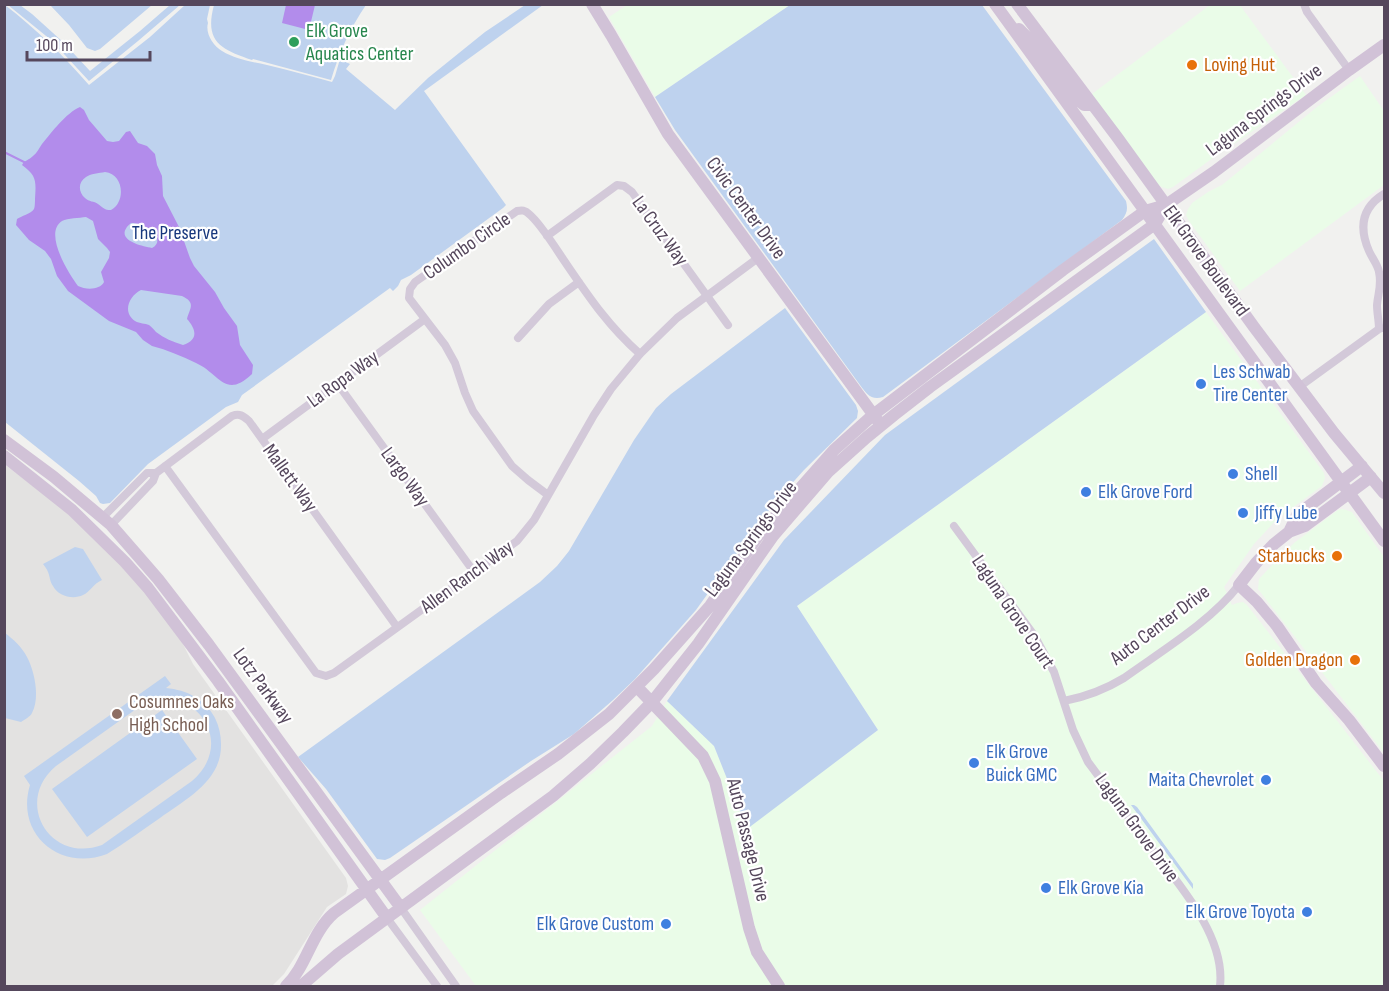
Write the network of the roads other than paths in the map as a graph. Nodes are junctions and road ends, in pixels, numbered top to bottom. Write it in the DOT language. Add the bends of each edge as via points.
graph roads {
  1 [pos="592,4"];
  2 [pos="994,4"];
  3 [pos="1017,4"];
  4 [pos="1304,4"];
  5 [pos="1010,26"];
  6 [pos="1384,45"];
  7 [pos="1349,70"];
  8 [pos="1093,105"];
  9 [pos="1384,195"];
  10 [pos="1166,205"];
  11 [pos="1145,211"];
  12 [pos="1155,224"];
  13 [pos="547,236"];
  14 [pos="758,258"];
  15 [pos="579,282"];
  16 [pos="706,295"];
  17 [pos="425,319"];
  18 [pos="728,325"];
  19 [pos="1382,328"];
  20 [pos="518,338"];
  21 [pos="639,354"];
  22 [pos="337,383"];
  23 [pos="1299,387"];
  24 [pos="873,415"];
  25 [pos="881,425"];
  26 [pos="262,439"];
  27 [pos="4,440"];
  28 [pos="4,456"];
  29 [pos="165,466"];
  30 [pos="1362,466"];
  31 [pos="1371,477"];
  32 [pos="1341,481"];
  33 [pos="1350,493"];
  34 [pos="1384,493"];
  35 [pos="548,495"];
  36 [pos="106,522"];
  37 [pos="954,526"];
  38 [pos="1289,532"];
  39 [pos="1384,541"];
  40 [pos="474,572"];
  41 [pos="1239,585"];
  42 [pos="397,627"];
  43 [pos="637,687"];
  44 [pos="1064,701"];
  45 [pos="652,702"];
  46 [pos="1384,766"];
  47 [pos="380,881"];
  48 [pos="367,890"];
  49 [pos="401,908"];
  50 [pos="387,918"];
  51 [pos="286,987"];
  52 [pos="301,987"];
  53 [pos="437,987"];
  54 [pos="456,987"];
  55 [pos="779,987"];
  56 [pos="1220,987"];
  1 -- 14 [label="street, Civic Center Drive" via="668,134"];
  2 -- 5 [label="street, Elk Grove Boulevard"];
  3 -- 8 [label="street, Elk Grove Boulevard"];
  4 -- 7 [label="street"];
  5 -- 8 [label="street" via="1023,31 1069,92 1084,105"];
  5 -- 11 [label="street, Elk Grove Boulevard"];
  6 -- 7 [label="street, Laguna Springs Drive"];
  7 -- 10 [label="street, Laguna Springs Drive"];
  8 -- 10 [label="street, Elk Grove Boulevard"];
  9 -- 19 [label="street" via="1374,200 1364,218 1363,235 1379,270 1377,304"];
  10 -- 11 [label="street, Laguna Springs Drive"];
  10 -- 12 [label="street, Laguna Springs Drive"];
  10 -- 23 [label="street, Elk Grove Boulevard"];
  11 -- 12 [label="street, Elk Grove Boulevard"];
  11 -- 24 [label="street, Laguna Springs Drive"];
  12 -- 25 [label="street, Laguna Springs Drive"];
  12 -- 32 [label="street, Elk Grove Boulevard"];
  13 -- 15 [label="street, Columbo Circle"];
  13 -- 16 [label="street, La Cruz Way" via="617,185 624,186"];
  13 -- 17 [label="street, Columbo Circle" via="531,215 517,211 415,282 409,298"];
  14 -- 16 [label="street, Allen Ranch Way"];
  14 -- 24 [label="street, Civic Center Drive"];
  15 -- 20 [label="street" via="549,304"];
  15 -- 21 [label="street, Columbo Circle" via="605,320"];
  16 -- 18 [label="street, La Cruz Way"];
  16 -- 21 [label="street, Allen Ranch Way"];
  17 -- 22 [label="street, La Ropa Way"];
  17 -- 35 [label="street, Columbo Circle" via="455,363 473,411 512,466"];
  19 -- 23 [label="street"];
  21 -- 35 [label="street, Allen Ranch Way" via="594,415"];
  22 -- 26 [label="street, La Ropa Way"];
  22 -- 40 [label="street, Largo Way"];
  23 -- 30 [label="street, Elk Grove Boulevard"];
  24 -- 25 [label="street, Civic Center Drive"];
  24 -- 43 [label="street, Laguna Springs Drive" via="834,450 758,536 710,606"];
  25 -- 45 [label="street, Laguna Springs Drive" via="828,472 772,536 698,644"];
  26 -- 29 [label="street, Mallett Way" via="237,414"];
  26 -- 42 [label="street, Mallett Way"];
  27 -- 36 [label="street, Lotz Parkway"];
  28 -- 48 [label="street, Lotz Parkway" via="72,510 148,588"];
  29 -- 36 [label="street, Mallett Way"];
  29 -- 42 [label="street, Allen Ranch Way" via="316,673 334,673"];
  30 -- 31 [label="street, Elk Grove Boulevard"];
  30 -- 32 [label="street, Auto Center Drive"];
  31 -- 33 [label="street, Auto Center Drive"];
  31 -- 34 [label="street, Elk Grove Boulevard"];
  32 -- 33 [label="street, Elk Grove Boulevard"];
  32 -- 38 [label="street, Auto Center Drive" via="1297,515"];
  33 -- 38 [label="street, Auto Center Drive" via="1305,526"];
  33 -- 39 [label="street, Elk Grove Boulevard"];
  35 -- 40 [label="street, Allen Ranch Way" via="517,541"];
  36 -- 47 [label="street, Lotz Parkway" via="191,621"];
  37 -- 44 [label="street, Laguna Grove Court" via="1034,635"];
  38 -- 41 [label="street, Auto Center Drive" via="1266,552"];
  40 -- 42 [label="street, Allen Ranch Way"];
  41 -- 44 [label="street, Auto Center Drive" via="1205,619 1124,678"];
  41 -- 46 [label="street" via="1272,619 1316,683"];
  43 -- 45 [label="street, Auto Passage Drive"];
  43 -- 47 [label="street, Laguna Springs Drive" via="558,754"];
  44 -- 56 [label="street, Laguna Grove Drive" via="1088,762 1203,921 1218,956"];
  45 -- 49 [label="street, Laguna Springs Drive" via="553,796"];
  45 -- 55 [label="street, Auto Passage Drive" via="703,756 715,781 749,928 757,952"];
  47 -- 48 [label="street, Laguna Springs Drive"];
  47 -- 49 [label="street, Lotz Parkway"];
  48 -- 50 [label="street, Lotz Parkway"];
  48 -- 51 [label="street, Laguna Springs Drive" via="325,922"];
  49 -- 50 [label="street, Laguna Springs Drive"];
  49 -- 54 [label="street, Lotz Parkway"];
  50 -- 52 [label="street, Laguna Springs Drive"];
  50 -- 53 [label="street, Lotz Parkway"];
}
